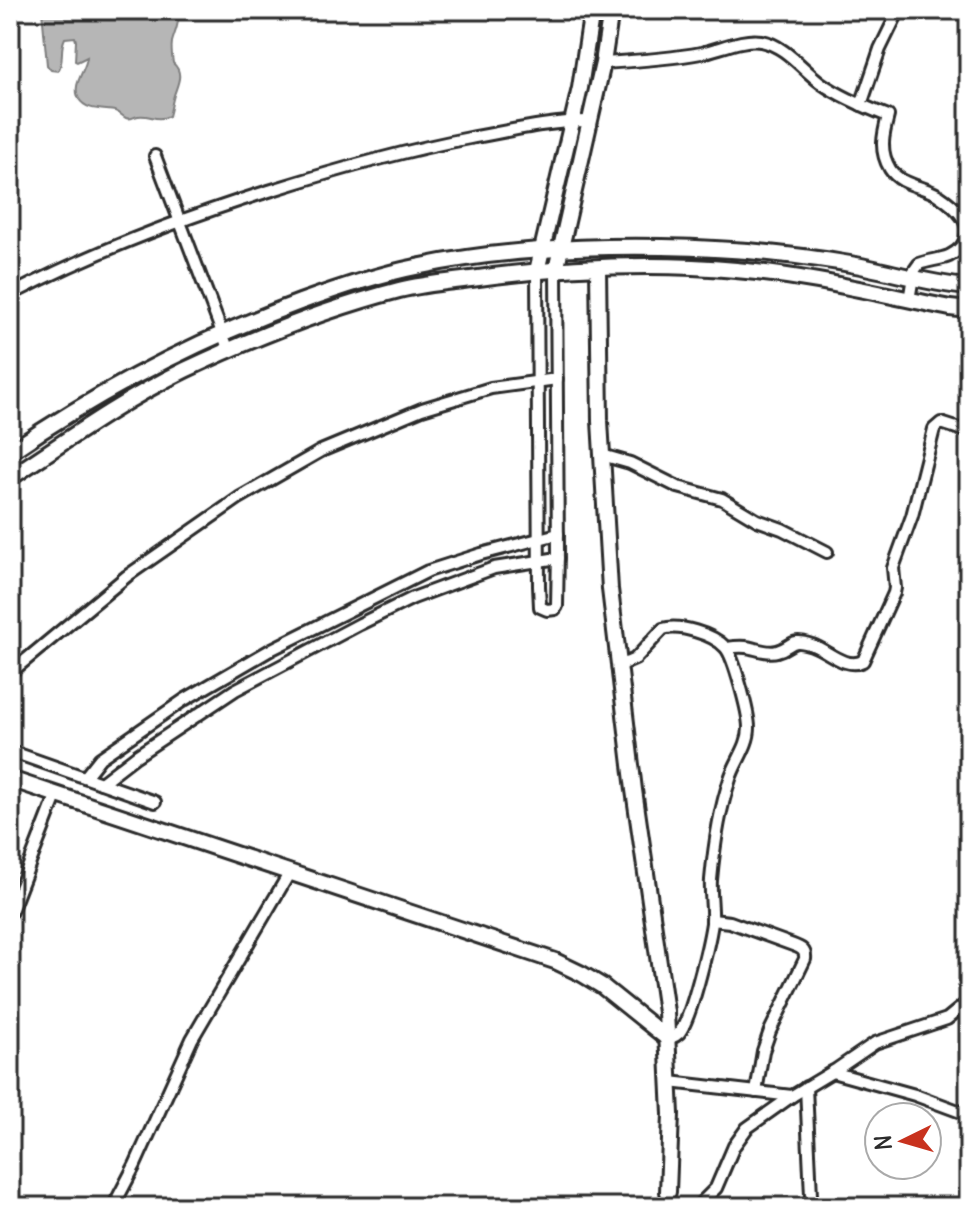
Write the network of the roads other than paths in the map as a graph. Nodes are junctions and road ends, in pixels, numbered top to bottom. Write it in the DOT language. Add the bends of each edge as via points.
graph roads {
  1 [pos="592,10"];
  2 [pos="611,10"];
  3 [pos="899,10"];
  4 [pos="603,63"];
  5 [pos="861,105"];
  6 [pos="572,121"];
  7 [pos="590,121"];
  8 [pos="155,156"];
  9 [pos="180,220"];
  10 [pos="968,229"];
  11 [pos="561,250"];
  12 [pos="541,252"];
  13 [pos="598,268"];
  14 [pos="556,270"];
  15 [pos="537,271"];
  16 [pos="913,279"];
  17 [pos="969,287"];
  18 [pos="10,295"];
  19 [pos="909,300"];
  20 [pos="969,310"];
  21 [pos="222,333"];
  22 [pos="229,351"];
  23 [pos="557,379"];
  24 [pos="538,382"];
  25 [pos="969,432"];
  26 [pos="10,452"];
  27 [pos="602,455"];
  28 [pos="10,478"];
  29 [pos="558,534"];
  30 [pos="539,539"];
  31 [pos="827,552"];
  32 [pos="558,558"];
  33 [pos="539,562"];
  34 [pos="727,648"];
  35 [pos="619,666"];
  36 [pos="10,673"];
  37 [pos="10,751"];
  38 [pos="85,777"];
  39 [pos="10,779"];
  40 [pos="101,783"];
  41 [pos="56,796"];
  42 [pos="155,802"];
  43 [pos="290,872"];
  44 [pos="10,914"];
  45 [pos="712,920"];
  46 [pos="969,1001"];
  47 [pos="668,1039"];
  48 [pos="832,1072"];
  49 [pos="670,1082"];
  50 [pos="806,1087"];
  51 [pos="756,1092"];
  52 [pos="792,1096"];
  53 [pos="969,1115"];
  54 [pos="668,1192"];
  55 [pos="113,1207"];
  56 [pos="697,1207"];
  57 [pos="809,1207"];
  1 -- 6 [label="street"];
  2 -- 4 [label="street"];
  3 -- 5 [label="street"];
  4 -- 5 [label="street" via="761,41"];
  4 -- 7 [label="street"];
  5 -- 10 [label="street" via="888,116 882,138 891,171 938,195"];
  6 -- 7 [label="street"];
  6 -- 9 [label="street" via="395,154"];
  6 -- 12 [label="street"];
  7 -- 11 [label="street"];
  8 -- 9 [label="street"];
  9 -- 18 [label="street"];
  9 -- 21 [label="street"];
  10 -- 16 [label="street" via="958,250 919,264"];
  11 -- 12 [label="street"];
  11 -- 14 [label="street"];
  11 -- 16 [label="street" via="750,251 851,264"];
  12 -- 15 [label="street"];
  12 -- 21 [label="street" via="415,267"];
  13 -- 14 [label="street"];
  13 -- 19 [label="street" via="734,270"];
  13 -- 27 [label="street"];
  14 -- 15 [label="street"];
  14 -- 23 [label="street"];
  15 -- 22 [label="street" via="402,290 327,312"];
  15 -- 24 [label="street"];
  16 -- 17 [label="street"];
  16 -- 19 [label="street"];
  19 -- 20 [label="street"];
  21 -- 22 [label="street"];
  21 -- 26 [label="street" via="74,409"];
  22 -- 28 [label="street" via="123,405"];
  23 -- 24 [label="street"];
  23 -- 29 [label="street"];
  24 -- 30 [label="street"];
  24 -- 36 [label="street" via="491,388 422,409 321,451 239,498 127,576"];
  25 -- 34 [label="street" via="941,423 934,429 893,568 894,593 863,661 853,665 798,642 777,651"];
  27 -- 31 [label="street" via="722,499"];
  27 -- 35 [label="street"];
  29 -- 30 [label="street"];
  29 -- 32 [label="street"];
  30 -- 33 [label="street"];
  30 -- 38 [label="street" via="428,571 272,649 184,700 100,758"];
  32 -- 33 [label="street"];
  32 -- 33 [label="street" via="555,609 540,607"];
  33 -- 40 [label="street" via="494,568 360,624 235,690"];
  34 -- 35 [label="street" via="700,633 669,627 635,659"];
  34 -- 45 [label="street" via="749,727 722,809 713,862"];
  35 -- 47 [label="street"];
  37 -- 38 [label="street"];
  38 -- 40 [label="street"];
  39 -- 41 [label="street"];
  40 -- 42 [label="street"];
  41 -- 43 [label="street"];
  41 -- 44 [label="street"];
  43 -- 47 [label="street" via="555,961 602,986"];
  43 -- 55 [label="street" via="192,1039"];
  45 -- 47 [label="street" via="687,1016 681,1031"];
  45 -- 51 [label="street" via="802,948 805,954 763,1051"];
  46 -- 48 [label="street" via="947,1019 875,1043"];
  47 -- 49 [label="street"];
  48 -- 50 [label="street"];
  48 -- 53 [label="street"];
  49 -- 51 [label="street"];
  49 -- 54 [label="street"];
  50 -- 52 [label="street"];
  50 -- 57 [label="street"];
  51 -- 52 [label="street"];
  52 -- 56 [label="street" via="747,1128 716,1188"];
}
